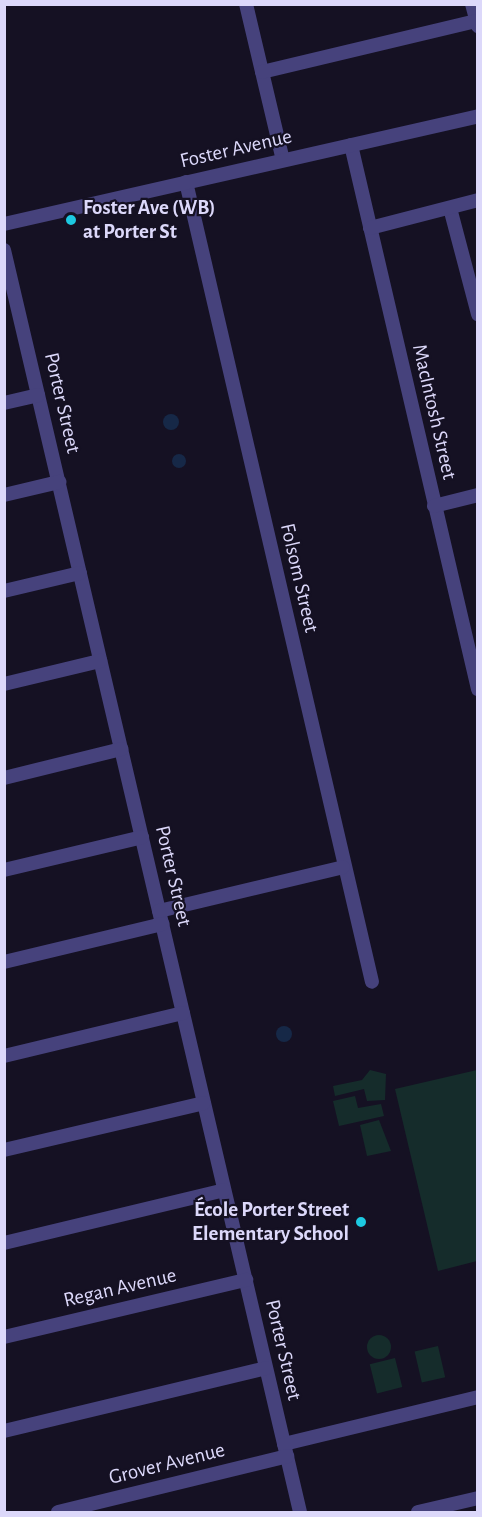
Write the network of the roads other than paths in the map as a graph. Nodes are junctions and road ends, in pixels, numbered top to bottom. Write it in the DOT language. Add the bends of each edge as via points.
graph roads {
  1 [pos="246,4"];
  2 [pos="472,4"];
  3 [pos="477,24"];
  4 [pos="262,72"];
  5 [pos="477,116"];
  6 [pos="351,145"];
  7 [pos="283,160"];
  8 [pos="186,182"];
  9 [pos="477,200"];
  10 [pos="450,208"];
  11 [pos="4,224"];
  12 [pos="370,228"];
  13 [pos="4,250"];
  14 [pos="11,311"];
  15 [pos="477,314"];
  16 [pos="38,395"];
  17 [pos="4,403"];
  18 [pos="59,482"];
  19 [pos="4,495"];
  20 [pos="477,495"];
  21 [pos="434,506"];
  22 [pos="80,573"];
  23 [pos="4,591"];
  24 [pos="100,662"];
  25 [pos="4,684"];
  26 [pos="477,689"];
  27 [pos="121,749"];
  28 [pos="4,777"];
  29 [pos="142,837"];
  30 [pos="344,867"];
  31 [pos="4,870"];
  32 [pos="161,917"];
  33 [pos="4,962"];
  34 [pos="372,982"];
  35 [pos="183,1013"];
  36 [pos="4,1056"];
  37 [pos="204,1103"];
  38 [pos="4,1150"];
  39 [pos="224,1190"];
  40 [pos="4,1243"];
  41 [pos="246,1280"];
  42 [pos="4,1337"];
  43 [pos="266,1368"];
  44 [pos="477,1397"];
  45 [pos="4,1431"];
  46 [pos="285,1450"];
  47 [pos="477,1498"];
  48 [pos="58,1512"];
  49 [pos="300,1512"];
  50 [pos="418,1512"];
  1 -- 4 [label="street"];
  2 -- 3 [label="street"];
  3 -- 4 [label="street"];
  4 -- 7 [label="street"];
  5 -- 6 [label="street, Foster Avenue"];
  6 -- 7 [label="street, Foster Avenue"];
  6 -- 12 [label="street, MacIntosh Street"];
  7 -- 8 [label="street, Foster Avenue"];
  8 -- 11 [label="street, Foster Avenue"];
  8 -- 30 [label="street, Folsom Street"];
  9 -- 10 [label="street"];
  10 -- 12 [label="street"];
  10 -- 15 [label="street"];
  12 -- 21 [label="street, MacIntosh Street"];
  13 -- 14 [label="street, Porter Street"];
  14 -- 16 [label="street, Porter Street"];
  16 -- 17 [label="street"];
  16 -- 18 [label="street, Porter Street"];
  18 -- 19 [label="street"];
  18 -- 22 [label="street, Porter Street"];
  20 -- 21 [label="street"];
  21 -- 26 [label="street, MacIntosh Street"];
  22 -- 23 [label="street"];
  22 -- 24 [label="street, Porter Street"];
  24 -- 25 [label="street"];
  24 -- 27 [label="street, Porter Street"];
  27 -- 28 [label="street"];
  27 -- 29 [label="street, Porter Street"];
  29 -- 31 [label="street"];
  29 -- 32 [label="street, Porter Street"];
  30 -- 32 [label="street"];
  30 -- 34 [label="street, Folsom Street"];
  32 -- 33 [label="street"];
  32 -- 35 [label="street, Porter Street"];
  35 -- 36 [label="street"];
  35 -- 37 [label="street, Porter Street"];
  37 -- 38 [label="street"];
  37 -- 39 [label="street, Porter Street"];
  39 -- 40 [label="street"];
  39 -- 41 [label="street, Porter Street"];
  41 -- 42 [label="street, Regan Avenue"];
  41 -- 43 [label="street, Porter Street"];
  43 -- 45 [label="street"];
  43 -- 46 [label="street, Porter Street"];
  44 -- 46 [label="street, Grover Avenue"];
  46 -- 48 [label="street, Grover Avenue"];
  46 -- 49 [label="street, Porter Street"];
  47 -- 50 [label="street"];
}
